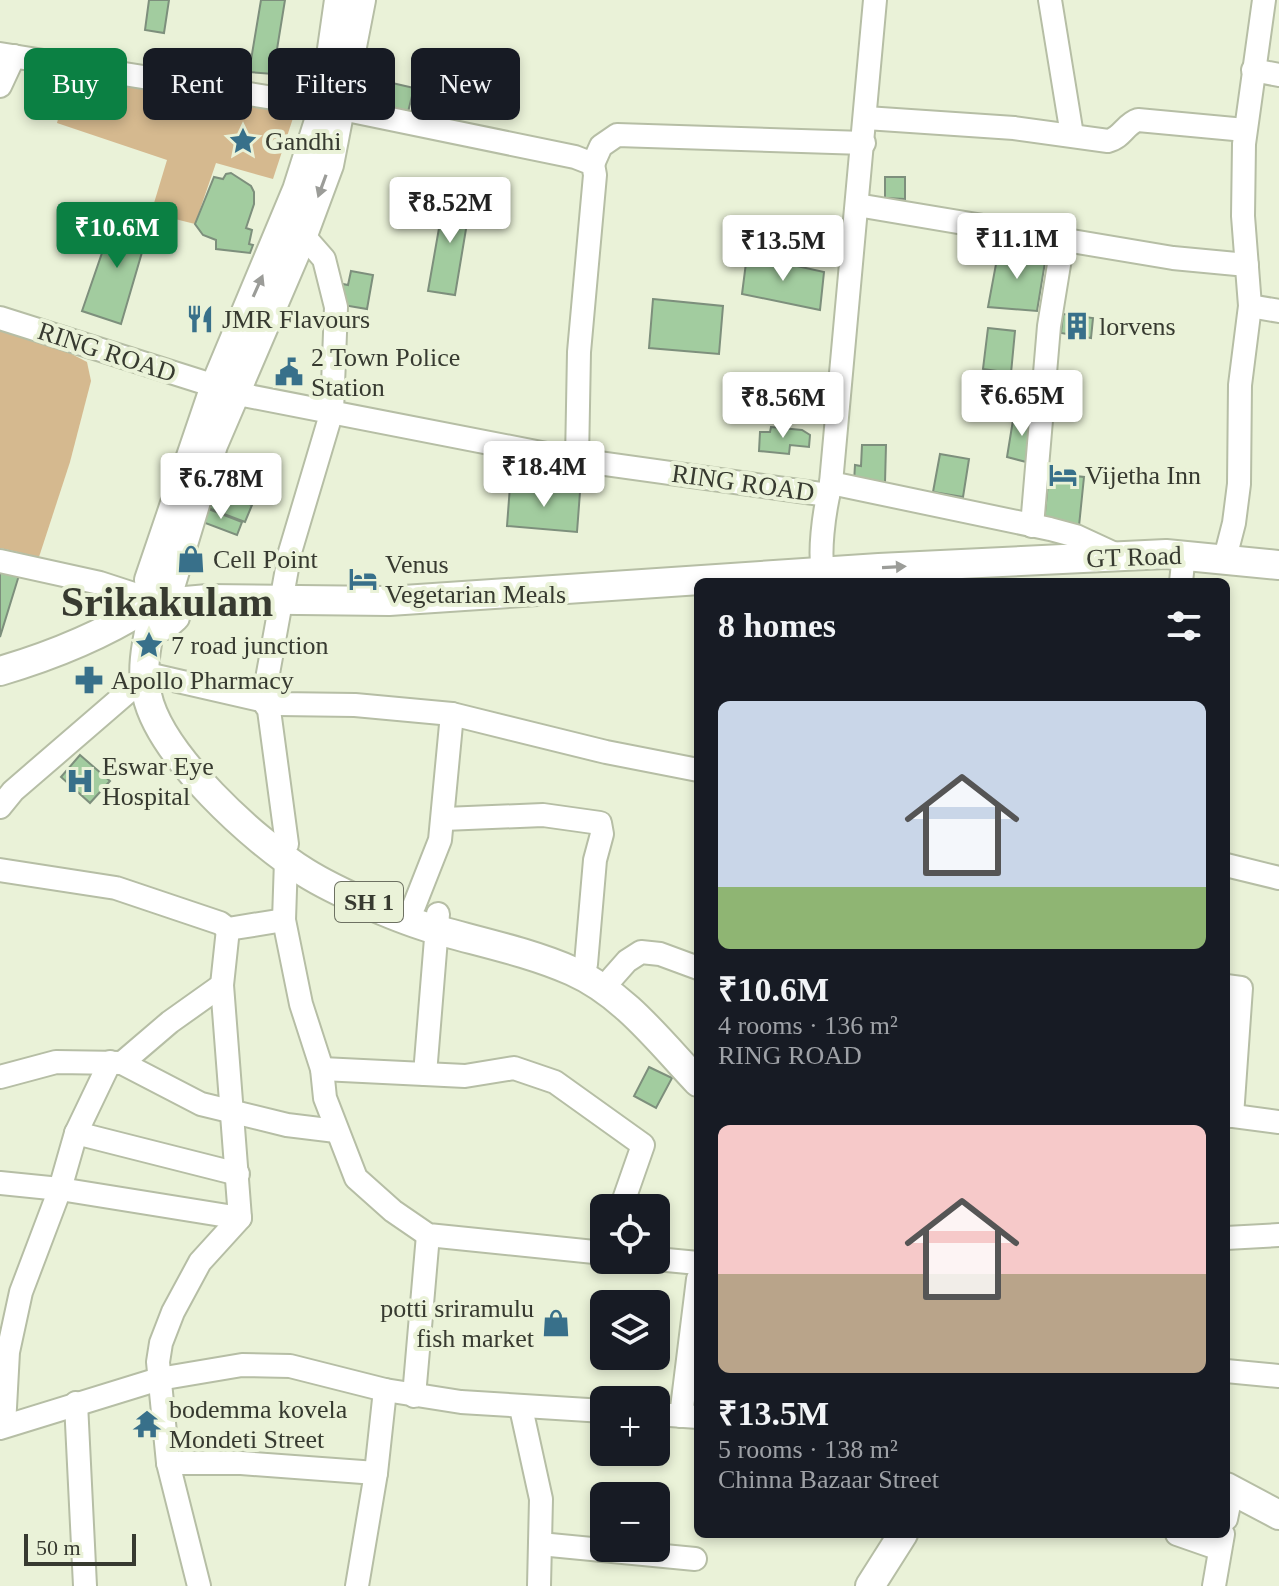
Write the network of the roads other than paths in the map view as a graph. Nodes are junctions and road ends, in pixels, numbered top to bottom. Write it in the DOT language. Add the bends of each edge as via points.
graph roads {
  1 [pos="339,0"];
  2 [pos="361,0"];
  3 [pos="875,0"];
  4 [pos="1050,0"];
  5 [pos="1248,0"];
  6 [pos="1265,0"];
  7 [pos="336,48"];
  8 [pos="348,48"];
  9 [pos="7,55"];
  10 [pos="1253,70"];
  11 [pos="1279,75"];
  12 [pos="0,86"];
  13 [pos="268,97"];
  14 [pos="866,118"];
  15 [pos="328,120"];
  16 [pos="332,120"];
  17 [pos="395,120"];
  18 [pos="1245,130"];
  19 [pos="1072,135"];
  20 [pos="864,143"];
  21 [pos="593,164"];
  22 [pos="857,205"];
  23 [pos="303,235"];
  24 [pos="1063,240"];
  25 [pos="1247,265"];
  26 [pos="1250,306"];
  27 [pos="1279,311"];
  28 [pos="0,318"];
  29 [pos="224,390"];
  30 [pos="332,411"];
  31 [pos="577,460"];
  32 [pos="830,489"];
  33 [pos="1032,526"];
  34 [pos="1117,555"];
  35 [pos="1225,558"];
  36 [pos="0,561"];
  37 [pos="1279,565"];
  38 [pos="1183,569"];
  39 [pos="824,578"];
  40 [pos="1007,578"];
  41 [pos="1279,582"];
  42 [pos="694,585"];
  43 [pos="694,596"];
  44 [pos="281,609"];
  45 [pos="158,610"];
  46 [pos="0,671"];
  47 [pos="150,677"];
  48 [pos="263,701"];
  49 [pos="452,714"];
  50 [pos="694,769"];
  51 [pos="0,807"];
  52 [pos="444,819"];
  53 [pos="286,852"];
  54 [pos="1230,866"];
  55 [pos="0,870"];
  56 [pos="1279,878"];
  57 [pos="429,917"];
  58 [pos="284,920"];
  59 [pos="228,929"];
  60 [pos="586,964"];
  61 [pos="694,967"];
  62 [pos="612,978"];
  63 [pos="222,985"];
  64 [pos="1230,987"];
  65 [pos="694,1060"];
  66 [pos="116,1062"];
  67 [pos="322,1069"];
  68 [pos="425,1074"];
  69 [pos="0,1077"];
  70 [pos="694,1078"];
  71 [pos="1230,1105"];
  72 [pos="232,1111"];
  73 [pos="1230,1116"];
  74 [pos="1279,1122"];
  75 [pos="336,1131"];
  76 [pos="76,1133"];
  77 [pos="238,1174"];
  78 [pos="0,1183"];
  79 [pos="60,1189"];
  80 [pos="626,1194"];
  81 [pos="240,1218"];
  82 [pos="428,1235"];
  83 [pos="1279,1235"];
  84 [pos="1230,1238"];
  85 [pos="590,1252"];
  86 [pos="670,1260"];
  87 [pos="694,1263"];
  88 [pos="694,1334"];
  89 [pos="1230,1371"];
  90 [pos="1279,1376"];
  91 [pos="159,1379"];
  92 [pos="385,1390"];
  93 [pos="414,1396"];
  94 [pos="76,1403"];
  95 [pos="521,1408"];
  96 [pos="590,1410"];
  97 [pos="670,1415"];
  98 [pos="690,1416"];
  99 [pos="2,1427"];
  100 [pos="168,1463"];
  101 [pos="376,1473"];
  102 [pos="1230,1489"];
  103 [pos="1279,1515"];
  104 [pos="901,1538"];
  105 [pos="1222,1541"];
  106 [pos="540,1544"];
  107 [pos="695,1559"];
  108 [pos="878,1585"];
  109 [pos="85,1586"];
  110 [pos="199,1586"];
  111 [pos="357,1586"];
  112 [pos="539,1586"];
  113 [pos="1214,1586"];
  1 -- 7 [label="main road, SH 1"];
  2 -- 8 [label="main road, SH 1"];
  3 -- 14 [label="street"];
  4 -- 19 [label="street"];
  5 -- 6 [label="street"];
  6 -- 10 [label="street"];
  9 -- 12 [label="street"];
  9 -- 13 [label="street"];
  10 -- 11 [label="street"];
  10 -- 18 [label="street"];
  14 -- 19 [label="street"];
  14 -- 20 [label="street"];
  29 -- 15 [label="main road, SH 1, one-way"];
  16 -- 23 [label="main road, SH 1, one-way" via="329,165"];
  17 -- 21 [label="street"];
  18 -- 19 [label="street" via="1138,120 1117,139"];
  18 -- 25 [label="street"];
  20 -- 21 [label="street" via="617,135 601,146"];
  20 -- 22 [label="street"];
  21 -- 31 [label="street"];
  22 -- 24 [label="street"];
  22 -- 32 [label="street"];
  23 -- 29 [label="main road, SH 1"];
  23 -- 30 [label="street" via="324,259 336,307"];
  24 -- 25 [label="street"];
  24 -- 33 [label="street" via="1049,326"];
  25 -- 26 [label="street"];
  26 -- 27 [label="street"];
  26 -- 35 [label="street" via="1240,385 1239,484"];
  28 -- 29 [label="street, RING ROAD"];
  29 -- 30 [label="street, RING ROAD"];
  29 -- 45 [label="main road, SH 1" via="149,580"];
  30 -- 31 [label="street, RING ROAD"];
  30 -- 44 [label="street" via="290,552"];
  31 -- 32 [label="street, RING ROAD"];
  32 -- 33 [label="street, RING ROAD"];
  32 -- 39 [label="street"];
  33 -- 34 [label="street, RING ROAD" via="1076,536"];
  34 -- 38 [label="main road, GT Road"];
  39 -- 34 [label="main road, GT Road, one-way"];
  35 -- 37 [label="main road, GT Road"];
  35 -- 38 [label="main road, GT Road"];
  36 -- 45 [label="street" via="100,583"];
  38 -- 40 [label="main road"];
  38 -- 41 [label="main road"];
  42 -- 44 [label="main road, GT Road"];
  43 -- 44 [label="main road" via="390,617"];
  44 -- 45 [label="main road"];
  44 -- 48 [label="street"];
  45 -- 46 [label="main road" via="59,654"];
  45 -- 47 [label="main road, SH 1"];
  47 -- 48 [label="street"];
  47 -- 51 [label="street"];
  47 -- 53 [label="main road, SH 1" via="154,715 185,764 259,838"];
  48 -- 49 [label="street"];
  48 -- 53 [label="street" via="269,710"];
  49 -- 50 [label="street"];
  49 -- 52 [label="street"];
  52 -- 57 [label="street"];
  52 -- 60 [label="street" via="543,815 600,823"];
  53 -- 57 [label="main road, SH 1" via="327,884"];
  53 -- 58 [label="street"];
  54 -- 56 [label="street"];
  55 -- 59 [label="street" via="116,888"];
  57 -- 60 [label="main road, SH 1"];
  57 -- 68 [label="street"];
  57 -- 70 [label="main road, SH 1" via="592,982 616,997"];
  58 -- 59 [label="street"];
  58 -- 67 [label="street" via="301,1004"];
  59 -- 63 [label="street"];
  60 -- 62 [label="main road, SH 1"];
  61 -- 62 [label="street" via="641,952"];
  62 -- 65 [label="main road, SH 1"];
  63 -- 66 [label="street"];
  63 -- 72 [label="street"];
  64 -- 71 [label="street" via="1241,988"];
  66 -- 69 [label="street" via="56,1062"];
  66 -- 72 [label="street" via="184,1098"];
  66 -- 76 [label="street"];
  67 -- 68 [label="street"];
  67 -- 75 [label="street"];
  68 -- 80 [label="street" via="465,1076 514,1068 555,1082 643,1145"];
  72 -- 75 [label="street"];
  72 -- 77 [label="street"];
  73 -- 74 [label="street"];
  75 -- 82 [label="street" via="356,1178"];
  76 -- 77 [label="street"];
  76 -- 79 [label="street"];
  77 -- 81 [label="street"];
  78 -- 79 [label="street"];
  79 -- 81 [label="street"];
  79 -- 99 [label="street" via="21,1292 8,1352"];
  81 -- 91 [label="street" via="200,1262 173,1312 161,1343"];
  82 -- 85 [label="street"];
  82 -- 93 [label="street"];
  83 -- 84 [label="street"];
  86 -- 87 [label="street"];
  88 -- 98 [label="street"];
  89 -- 90 [label="street"];
  91 -- 92 [label="street" via="242,1365 290,1366"];
  91 -- 94 [label="street"];
  91 -- 100 [label="street"];
  92 -- 93 [label="street"];
  92 -- 101 [label="street"];
  93 -- 95 [label="street"];
  94 -- 99 [label="street"];
  94 -- 109 [label="street"];
  95 -- 96 [label="street"];
  95 -- 106 [label="street" via="541,1499"];
  97 -- 98 [label="street"];
  100 -- 101 [label="street"];
  100 -- 110 [label="street"];
  101 -- 111 [label="street"];
  102 -- 103 [label="main road"];
  104 -- 108 [label="main road"];
  105 -- 113 [label="street"];
  106 -- 107 [label="street"];
  106 -- 112 [label="street"];
}
